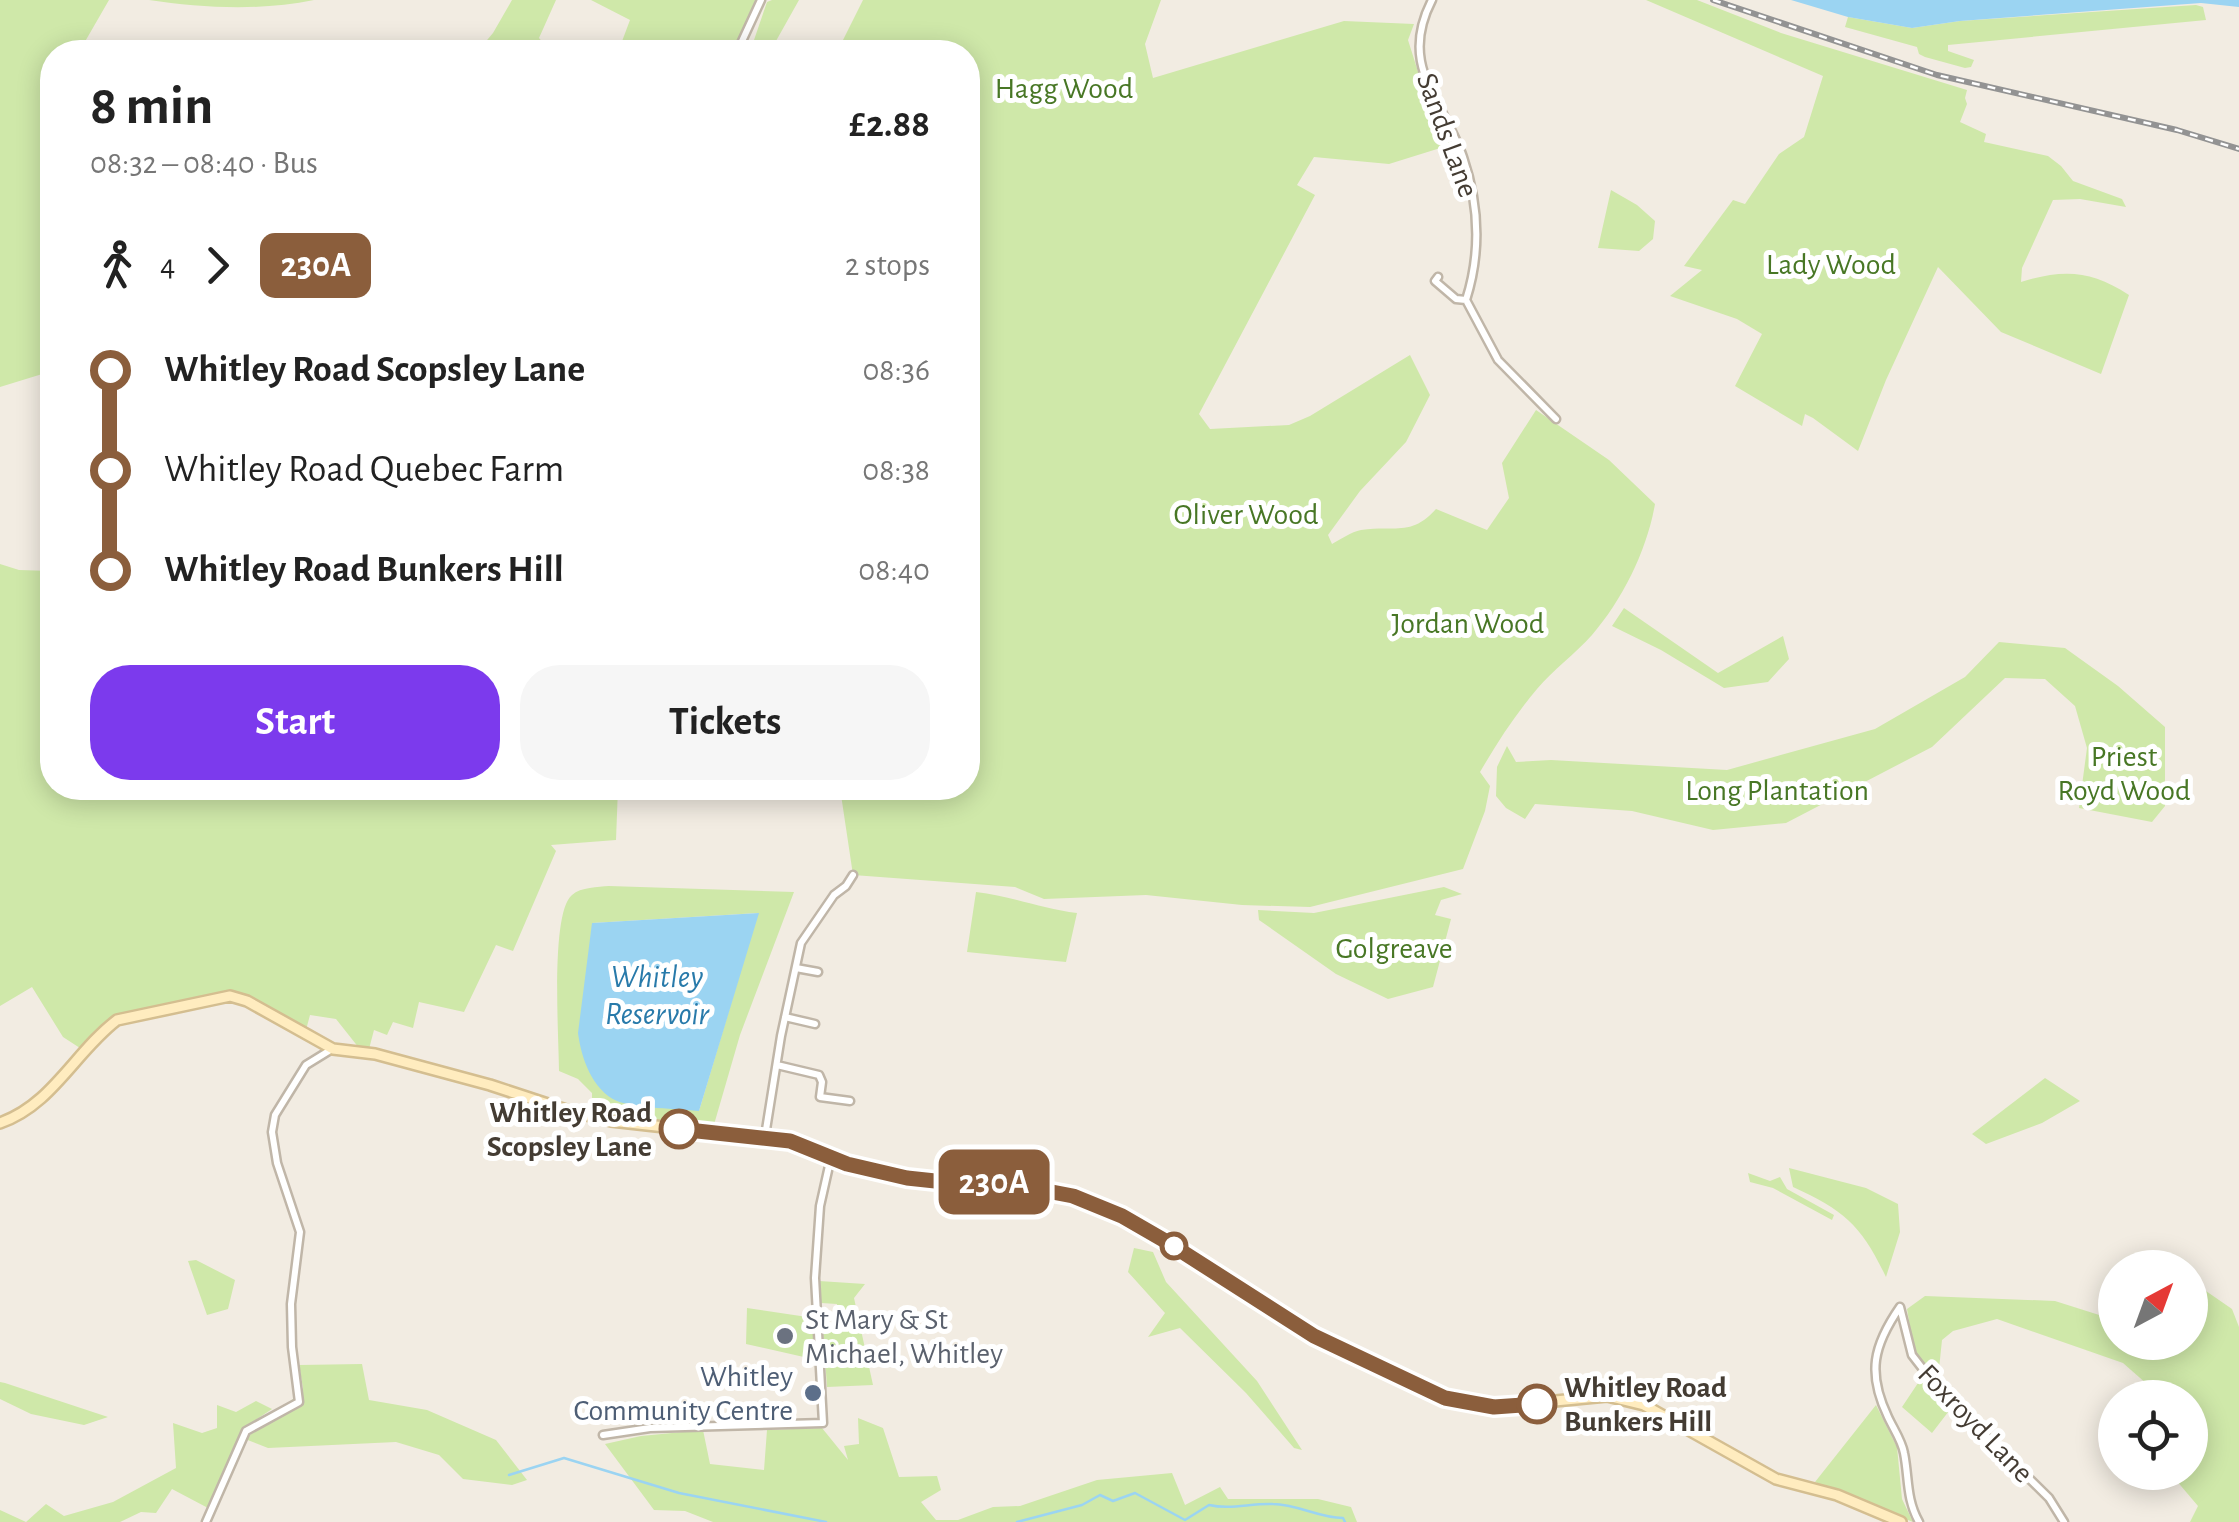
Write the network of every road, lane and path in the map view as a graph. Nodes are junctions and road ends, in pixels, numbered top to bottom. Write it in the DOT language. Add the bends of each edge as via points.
graph roads {
  1 [pos="761,0"];
  2 [pos="1432,0"];
  3 [pos="743,40"];
  4 [pos="1438,277"];
  5 [pos="1466,300"];
  6 [pos="1556,419"];
  7 [pos="853,875"];
  8 [pos="796,968"];
  9 [pos="818,972"];
  10 [pos="785,1018"];
  11 [pos="814,1024"];
  12 [pos="333,1049"];
  13 [pos="776,1065"];
  14 [pos="850,1102"];
  15 [pos="0,1123"];
  16 [pos="765,1136"];
  17 [pos="832,1157"];
  18 [pos="603,1435"];
  19 [pos="206,1522"];
  20 [pos="1901,1522"];
  21 [pos="1919,1522"];
  22 [pos="2064,1522"];
  1 -- 3 [label="street"];
  2 -- 5 [label="street, Sands Lane" via="1421,22 1418,53 1462,156 1476,214 1477,259"];
  4 -- 5 [label="street"];
  5 -- 6 [label="street" via="1498,360"];
  7 -- 8 [label="street" via="807,932"];
  8 -- 9 [label="street"];
  8 -- 10 [label="street"];
  10 -- 11 [label="street"];
  10 -- 13 [label="street"];
  12 -- 15 [label="street" via="230,996 141,1013 102,1031 42,1099"];
  12 -- 16 [label="street" via="375,1054 611,1121"];
  12 -- 19 [label="street" via="306,1066 275,1115 272,1132 300,1232 291,1304 299,1402 246,1431"];
  13 -- 14 [label="street" via="819,1075 820,1097"];
  13 -- 16 [label="street"];
  16 -- 17 [label="street"];
  17 -- 18 [label="street" via="820,1206 815,1278 823,1423"];
  17 -- 20 [label="street" via="907,1178 999,1182 1073,1196 1158,1236 1314,1336 1445,1398 1494,1407 1607,1396 1644,1405 1776,1480 1837,1495"];
  21 -- 22 [label="street, Foxroyd Lane" via="1910,1506 1904,1451 1878,1396 1874,1362 1900,1307 1912,1355 2049,1498"];
}
